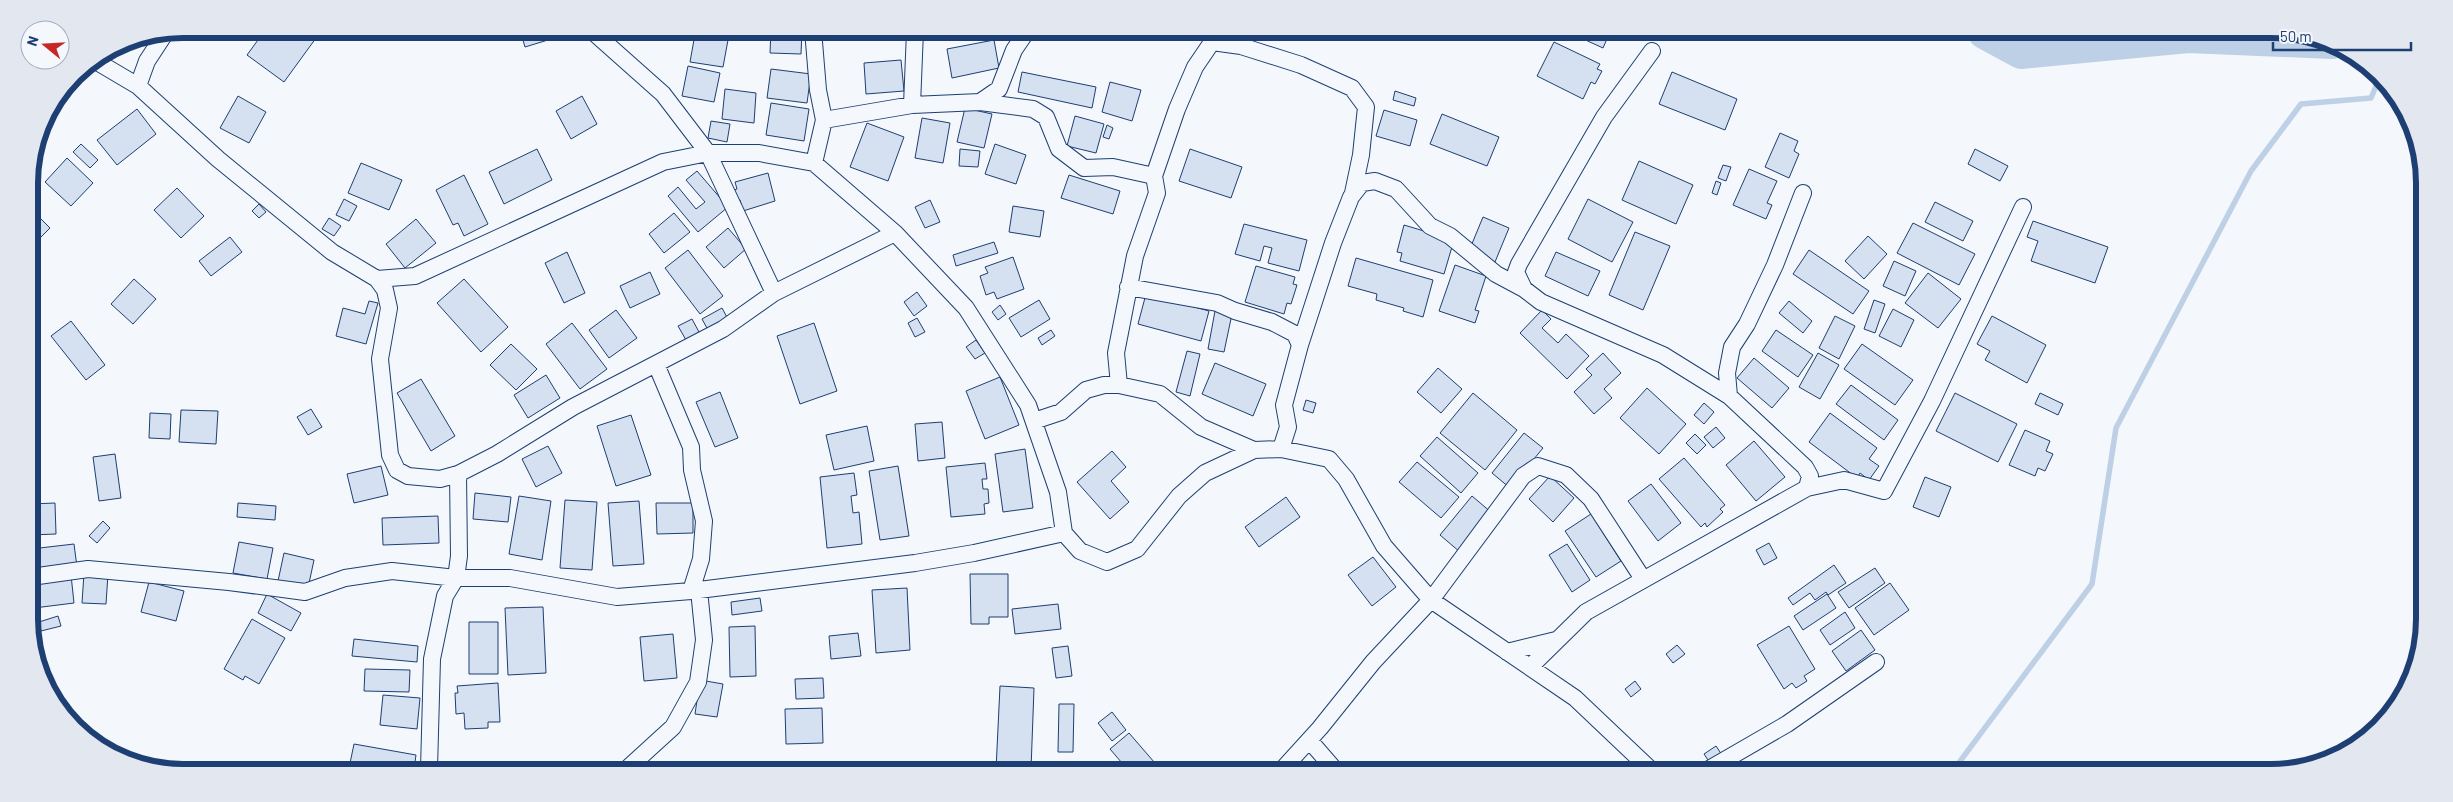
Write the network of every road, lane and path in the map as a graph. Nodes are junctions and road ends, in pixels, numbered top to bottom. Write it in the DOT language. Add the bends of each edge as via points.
graph roads {
  1 [pos="599,37"];
  2 [pos="814,37"];
  3 [pos="915,37"];
  4 [pos="1023,37"];
  5 [pos="161,39"];
  6 [pos="1652,51"];
  7 [pos="100,64"];
  8 [pos="138,86"];
  9 [pos="980,102"];
  10 [pos="912,105"];
  11 [pos="824,120"];
  12 [pos="708,152"];
  13 [pos="814,163"];
  14 [pos="1154,176"];
  15 [pos="1803,193"];
  16 [pos="1353,194"];
  17 [pos="2023,207"];
  18 [pos="895,232"];
  19 [pos="377,279"];
  20 [pos="1128,287"];
  21 [pos="1524,288"];
  22 [pos="774,293"];
  23 [pos="1300,345"];
  24 [pos="656,364"];
  25 [pos="1119,385"];
  26 [pos="1729,396"];
  27 [pos="1034,421"];
  28 [pos="1281,448"];
  29 [pos="1254,450"];
  30 [pos="458,474"];
  31 [pos="1807,488"];
  32 [pos="1064,533"];
  33 [pos="38,576"];
  34 [pos="456,578"];
  35 [pos="1643,579"];
  36 [pos="695,590"];
  37 [pos="1431,600"];
  38 [pos="1556,640"];
  39 [pos="1507,652"];
  40 [pos="1876,662"];
  41 [pos="1536,671"];
  42 [pos="1309,740"];
  43 [pos="429,764"];
  44 [pos="632,764"];
  45 [pos="1287,764"];
  46 [pos="1330,764"];
  47 [pos="1644,764"];
  48 [pos="1718,764"];
  1 -- 12 [label="street" via="663,94"];
  2 -- 11 [label="street"];
  3 -- 10 [label="street"];
  4 -- 9 [label="street" via="1014,50 1000,89"];
  5 -- 8 [label="street" via="147,61"];
  6 -- 21 [label="street" via="1604,117 1519,264 1516,272"];
  7 -- 8 [label="street"];
  8 -- 19 [label="street" via="218,160 332,252"];
  9 -- 10 [label="street"];
  9 -- 14 [label="street" via="1033,109 1046,117 1059,149 1084,168 1113,166"];
  10 -- 11 [label="street"];
  11 -- 13 [label="street"];
  12 -- 13 [label="street" via="759,153"];
  12 -- 19 [label="street" via="663,162 415,276"];
  12 -- 22 [label="street"];
  13 -- 18 [label="street"];
  14 -- 16 [label="street" via="1195,67 1212,42 1241,46 1301,65 1352,88 1366,107"];
  14 -- 20 [label="street" via="1157,193"];
  15 -- 26 [label="street" via="1775,265 1747,324 1732,347 1727,373"];
  16 -- 21 [label="street" via="1362,183 1375,181 1396,189 1430,226 1450,236 1496,274"];
  16 -- 23 [label="street" via="1333,243"];
  17 -- 31 [label="street" via="1932,401 1884,490 1844,480"];
  18 -- 22 [label="street"];
  18 -- 27 [label="street" via="966,308 1028,405"];
  19 -- 30 [label="street" via="385,290 389,308 380,359 390,455 397,470 408,476 440,480"];
  20 -- 23 [label="street" via="1217,303 1272,322 1295,334"];
  20 -- 25 [label="street" via="1116,353"];
  21 -- 26 [label="street" via="1541,302 1662,355"];
  22 -- 24 [label="street" via="723,329"];
  23 -- 28 [label="street" via="1284,405 1288,427"];
  24 -- 30 [label="street" via="573,407"];
  24 -- 36 [label="street" via="691,447 692,470 704,521"];
  25 -- 27 [label="street" via="1086,390 1061,412"];
  25 -- 29 [label="street" via="1160,394 1202,428"];
  26 -- 31 [label="street" via="1805,467 1810,476"];
  27 -- 32 [label="street" via="1058,492"];
  28 -- 29 [label="street"];
  28 -- 37 [label="street" via="1330,459 1346,479 1384,546"];
  29 -- 32 [label="street" via="1205,473 1179,496 1137,550 1107,562 1080,551"];
  30 -- 34 [label="street" via="459,556"];
  31 -- 35 [label="street"];
  32 -- 36 [label="street" via="974,554"];
  33 -- 34 [label="street" via="88,569 305,592 345,578 392,571"];
  34 -- 36 [label="street" via="510,578 618,597"];
  34 -- 43 [label="street" via="445,596 432,660"];
  35 -- 37 [label="street" via="1591,499 1566,475 1538,466 1523,476"];
  35 -- 38 [label="street" via="1586,612"];
  36 -- 44 [label="street" via="704,640 698,682 673,727"];
  37 -- 39 [label="street"];
  37 -- 42 [label="street" via="1373,662"];
  38 -- 39 [label="street"];
  38 -- 41 [label="street"];
  39 -- 41 [label="street"];
  40 -- 48 [label="street" via="1787,724"];
  41 -- 47 [label="street" via="1575,698"];
  42 -- 45 [label="street"];
  42 -- 46 [label="street"];
}
